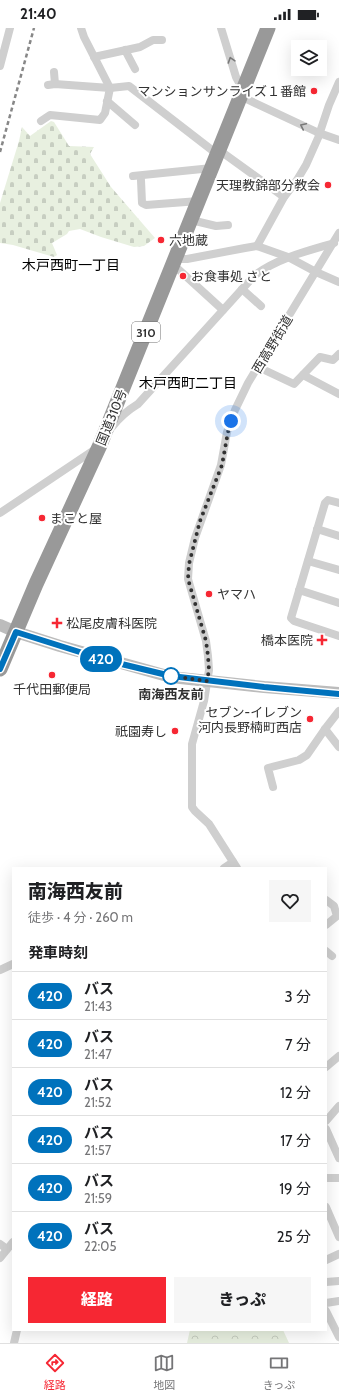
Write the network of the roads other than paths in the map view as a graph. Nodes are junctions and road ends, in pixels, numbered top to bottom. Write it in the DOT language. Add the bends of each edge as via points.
graph roads {
  1 [pos="10,28"];
  2 [pos="81,28"];
  3 [pos="221,28"];
  4 [pos="268,28"];
  5 [pos="162,40"];
  6 [pos="125,50"];
  7 [pos="94,57"];
  8 [pos="0,66"];
  9 [pos="135,69"];
  10 [pos="54,72"];
  11 [pos="339,82"];
  12 [pos="110,88"];
  13 [pos="242,93"];
  14 [pos="107,101"];
  15 [pos="41,121"];
  16 [pos="135,125"];
  17 [pos="319,133"];
  18 [pos="339,140"];
  19 [pos="216,157"];
  20 [pos="133,176"];
  21 [pos="141,180"];
  22 [pos="284,197"];
  23 [pos="198,201"];
  24 [pos="191,220"];
  25 [pos="228,225"];
  26 [pos="339,233"];
  27 [pos="334,243"];
  28 [pos="258,246"];
  29 [pos="288,257"];
  30 [pos="174,263"];
  31 [pos="316,272"];
  32 [pos="339,282"];
  33 [pos="242,289"];
  34 [pos="261,306"];
  35 [pos="223,310"];
  36 [pos="339,354"];
  37 [pos="258,367"];
  38 [pos="303,375"];
  39 [pos="339,394"];
  40 [pos="100,445"];
  41 [pos="339,504"];
  42 [pos="0,513"];
  43 [pos="317,529"];
  44 [pos="339,536"];
  45 [pos="308,560"];
  46 [pos="339,570"];
  47 [pos="299,590"];
  48 [pos="339,603"];
  49 [pos="0,625"];
  50 [pos="16,632"];
  51 [pos="339,636"];
  52 [pos="0,669"];
  53 [pos="207,681"];
  54 [pos="339,694"];
  55 [pos="339,711"];
  56 [pos="325,729"];
  57 [pos="339,747"];
  58 [pos="274,787"];
  59 [pos="235,865"];
  60 [pos="327,901"];
  61 [pos="327,924"];
  62 [pos="12,964"];
  63 [pos="0,970"];
  64 [pos="339,1056"];
  65 [pos="327,1066"];
  66 [pos="339,1106"];
  67 [pos="327,1120"];
  68 [pos="327,1131"];
  69 [pos="337,1147"];
  70 [pos="339,1158"];
  71 [pos="327,1178"];
  72 [pos="339,1178"];
  73 [pos="327,1209"];
  74 [pos="339,1237"];
  75 [pos="3,1246"];
  76 [pos="339,1254"];
  77 [pos="0,1258"];
  78 [pos="327,1260"];
  79 [pos="339,1281"];
  80 [pos="327,1282"];
  81 [pos="339,1301"];
  82 [pos="327,1303"];
  83 [pos="327,1313"];
  84 [pos="17,1331"];
  85 [pos="339,1337"];
  86 [pos="14,1343"];
  1 -- 8 [label="street"];
  2 -- 7 [label="street"];
  13 -- 3 [label="street, one-way"];
  4 -- 13 [label="highway, 国道310号 / 310"];
  5 -- 6 [label="street" via="153,40 140,47"];
  6 -- 7 [label="street"];
  6 -- 9 [label="street"];
  7 -- 12 [label="street"];
  10 -- 12 [label="street" via="52,85"];
  11 -- 17 [label="street"];
  12 -- 14 [label="street"];
  12 -- 19 [label="street" via="129,86"];
  17 -- 13 [label="street, one-way"];
  13 -- 19 [label="highway, 国道310号 / 310"];
  14 -- 15 [label="street" via="105,113 100,120 50,115"];
  14 -- 16 [label="street"];
  17 -- 18 [label="street"];
  17 -- 22 [label="street" via="306,165"];
  19 -- 20 [label="street"];
  19 -- 22 [label="street"];
  19 -- 23 [label="highway, 国道310号 / 310"];
  21 -- 23 [label="street" via="142,203 146,205"];
  22 -- 28 [label="street"];
  23 -- 24 [label="highway, 国道310号 / 310"];
  24 -- 25 [label="street" via="216,226"];
  24 -- 30 [label="highway, 国道310号 / 310"];
  26 -- 27 [label="street, 西高野街道"];
  27 -- 29 [label="street"];
  27 -- 31 [label="street, 西高野街道"];
  28 -- 29 [label="street"];
  28 -- 30 [label="street"];
  29 -- 31 [label="street"];
  29 -- 33 [label="street" via="265,267"];
  30 -- 35 [label="street" via="178,270"];
  30 -- 40 [label="highway, 国道310号 / 310"];
  31 -- 32 [label="street"];
  31 -- 37 [label="street, 西高野街道"];
  33 -- 34 [label="street"];
  33 -- 35 [label="street"];
  35 -- 40 [label="street" via="138,404 117,421"];
  36 -- 38 [label="street" via="333,360 320,357"];
  37 -- 38 [label="street" via="294,384"];
  37 -- 53 [label="street, 西高野街道" via="235,410 222,465 200,521 189,564 188,579 206,641 209,670"];
  38 -- 39 [label="street"];
  40 -- 42 [label="street"];
  40 -- 50 [label="highway, 国道310号 / 310"];
  41 -- 43 [label="street" via="328,500 325,503"];
  43 -- 44 [label="street"];
  43 -- 45 [label="street"];
  45 -- 46 [label="street"];
  45 -- 47 [label="street"];
  47 -- 48 [label="street"];
  47 -- 51 [label="street" via="291,618"];
  49 -- 50 [label="street"];
  50 -- 52 [label="highway, 国道310号 / 310"];
  50 -- 53 [label="street" via="105,660 171,676"];
  53 -- 54 [label="street"];
  53 -- 59 [label="street, 西高野街道" via="192,744 192,807 194,812 209,824"];
  55 -- 56 [label="street"];
  56 -- 57 [label="street"];
  56 -- 58 [label="street" via="307,755 299,760 268,768"];
  60 -- 61 [label="street" via="334,906 337,916"];
  62 -- 63 [label="street"];
  64 -- 65 [label="street"];
  66 -- 67 [label="street"];
  68 -- 69 [label="street"];
  69 -- 70 [label="street"];
  71 -- 72 [label="street"];
  73 -- 74 [label="street"];
  75 -- 77 [label="street"];
  76 -- 78 [label="street"];
  79 -- 80 [label="street"];
  81 -- 82 [label="street"];
  83 -- 85 [label="street"];
  84 -- 86 [label="street"];
}
